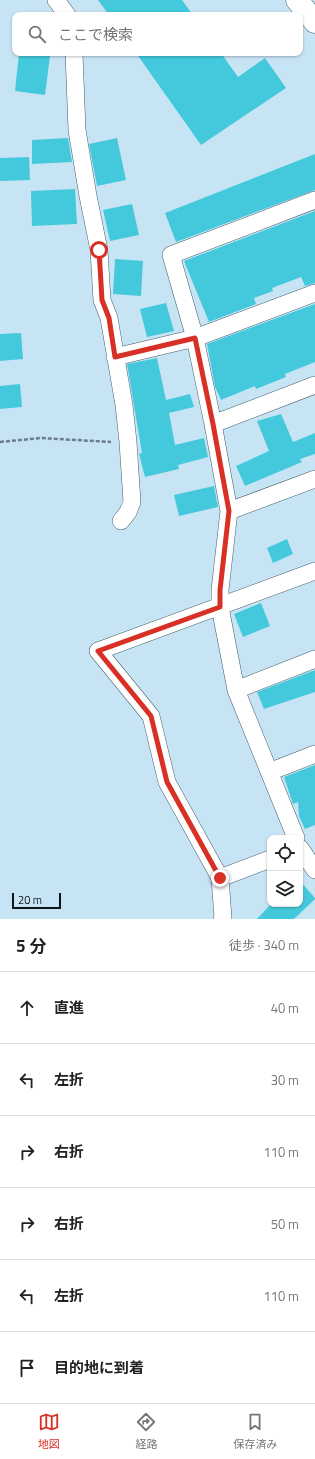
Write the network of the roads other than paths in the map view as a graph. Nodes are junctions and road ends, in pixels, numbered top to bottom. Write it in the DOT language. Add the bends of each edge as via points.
graph roads {
  1 [pos="56,0"];
  2 [pos="297,0"];
  3 [pos="65,12"];
  4 [pos="315,22"];
  5 [pos="74,56"];
  6 [pos="315,200"];
  7 [pos="315,293"];
  8 [pos="195,338"];
  9 [pos="115,357"];
  10 [pos="315,385"];
  11 [pos="213,424"];
  12 [pos="315,479"];
  13 [pos="229,511"];
  14 [pos="121,521"];
  15 [pos="315,571"];
  16 [pos="220,607"];
  17 [pos="315,659"];
  18 [pos="236,690"];
  19 [pos="315,754"];
  20 [pos="269,772"];
  21 [pos="295,835"];
  22 [pos="315,842"];
  23 [pos="303,847"];
  24 [pos="303,852"];
  25 [pos="267,860"];
  26 [pos="315,870"];
  27 [pos="220,878"];
  28 [pos="223,919"];
  1 -- 3 [label="street"];
  2 -- 4 [label="main road"];
  5 -- 9 [label="street" via="78,130 99,250 102,300 109,318"];
  6 -- 8 [label="street" via="171,255"];
  7 -- 8 [label="street"];
  8 -- 9 [label="street"];
  8 -- 11 [label="street"];
  9 -- 14 [label="street" via="124,405 132,502"];
  10 -- 11 [label="street"];
  11 -- 13 [label="street"];
  12 -- 13 [label="street"];
  13 -- 16 [label="street"];
  15 -- 16 [label="street"];
  16 -- 18 [label="street"];
  16 -- 27 [label="street" via="98,651 151,716 167,782"];
  17 -- 18 [label="street"];
  18 -- 20 [label="street"];
  19 -- 20 [label="street"];
  20 -- 21 [label="street"];
  22 -- 23 [label="street"];
  24 -- 26 [label="street"];
  25 -- 27 [label="street"];
  27 -- 28 [label="street"];
}
